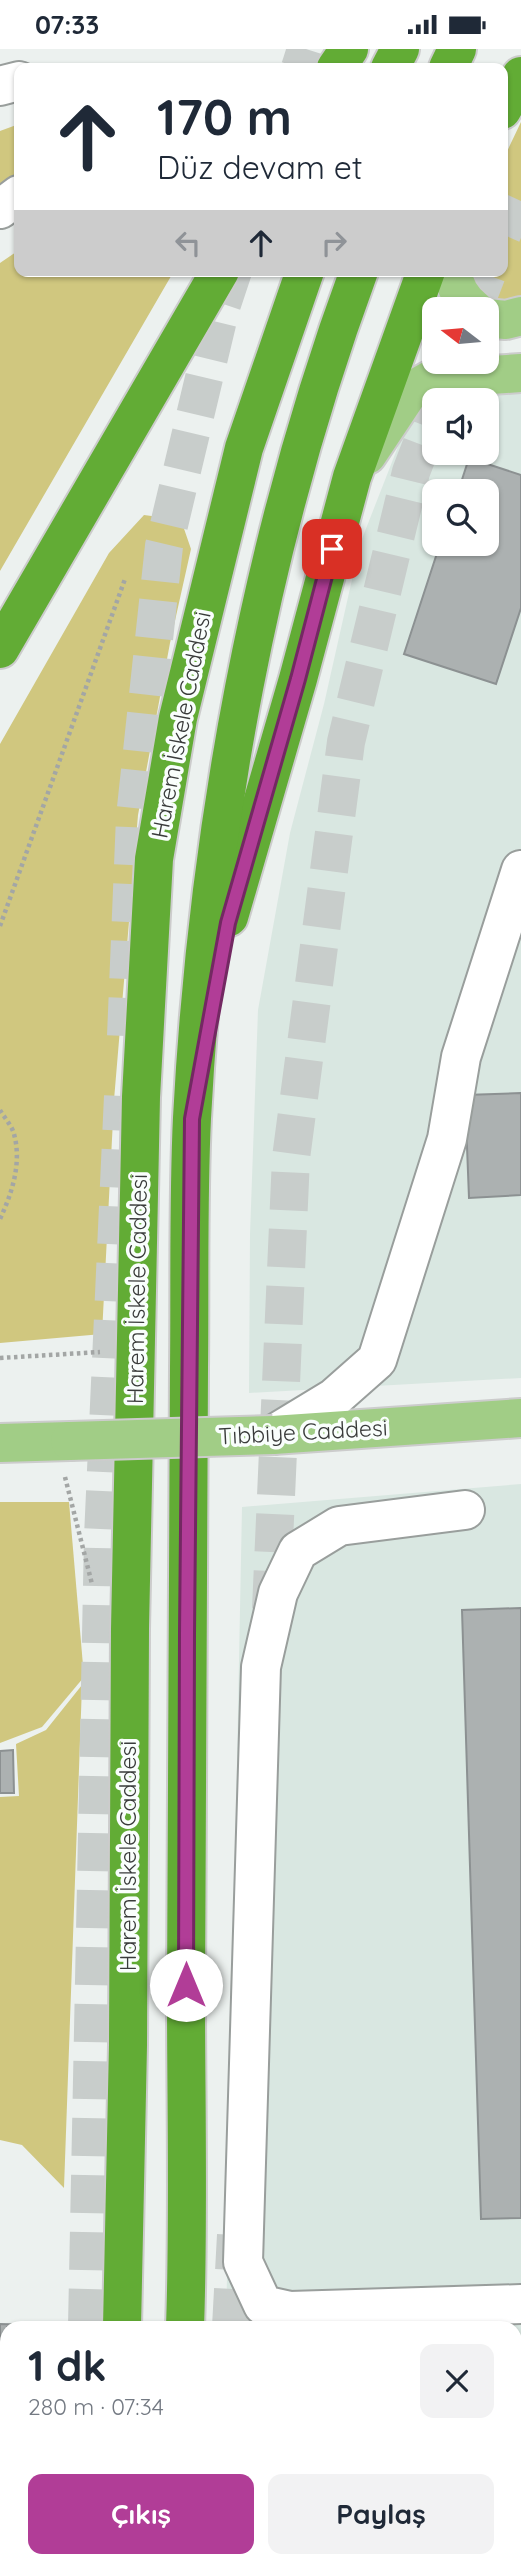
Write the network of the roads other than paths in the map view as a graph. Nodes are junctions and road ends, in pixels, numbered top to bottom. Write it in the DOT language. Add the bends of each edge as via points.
graph roads {
  1 [pos="521,76"];
  2 [pos="508,99"];
  3 [pos="217,277"];
  4 [pos="302,277"];
  5 [pos="357,277"];
  6 [pos="424,277"];
  7 [pos="454,277"];
  8 [pos="462,297"];
  9 [pos="521,316"];
  10 [pos="499,319"];
  11 [pos="521,373"];
  12 [pos="352,477"];
  13 [pos="0,649"];
  14 [pos="521,870"];
  15 [pos="192,1119"];
  16 [pos="521,1417"];
  17 [pos="273,1435"];
  18 [pos="0,1443"];
  19 [pos="465,1510"];
  20 [pos="521,2304"];
  21 [pos="122,2321"];
  22 [pos="185,2321"];
  1 -- 2 [label="highway"];
  3 -- 13 [label="highway"];
  4 -- 21 [label="highway, Harem İskele Caddesi" via="244,448 178,718 154,859 141,1097 135,1350"];
  5 -- 15 [label="highway" via="292,483 228,779"];
  6 -- 12 [label="highway"];
  7 -- 8 [label="main road"];
  9 -- 10 [label="main road"];
  11 -- 12 [label="main road" via="432,379 409,392"];
  12 -- 15 [label="highway" via="228,923"];
  14 -- 17 [label="lane" via="461,1057 447,1139 377,1360 334,1398"];
  15 -- 22 [label="highway"];
  16 -- 17 [label="main road, Tıbbiye Caddesi"];
  17 -- 18 [label="main road, Tıbbiye Caddesi, bridge"];
  19 -- 20 [label="lane" via="339,1526 298,1551 278,1593 261,1667 243,2262 263,2305 290,2311"];
}
